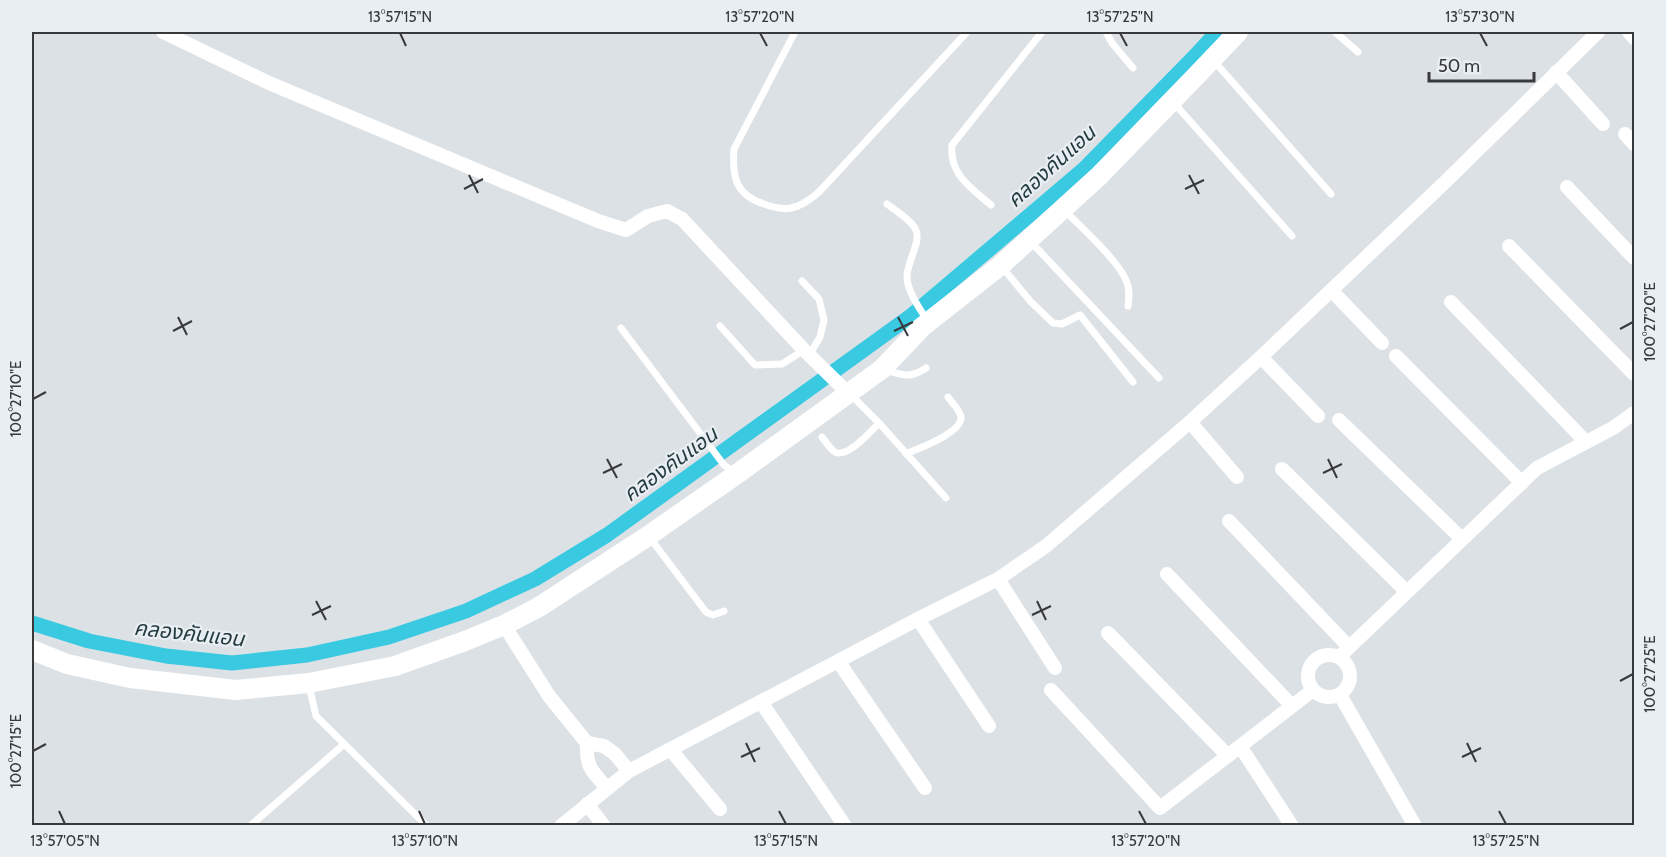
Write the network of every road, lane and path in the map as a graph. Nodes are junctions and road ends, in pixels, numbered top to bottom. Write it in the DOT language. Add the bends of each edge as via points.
graph roads {
  1 [pos="163,32"];
  2 [pos="795,32"];
  3 [pos="967,32"];
  4 [pos="1042,32"];
  5 [pos="1106,32"];
  6 [pos="1238,32"];
  7 [pos="1335,32"];
  8 [pos="1598,32"];
  9 [pos="1629,32"];
  10 [pos="1635,38"];
  11 [pos="1358,52"];
  12 [pos="1212,59"];
  13 [pos="1133,68"];
  14 [pos="1556,72"];
  15 [pos="1172,102"];
  16 [pos="1603,124"];
  17 [pos="1567,187"];
  18 [pos="1331,194"];
  19 [pos="887,204"];
  20 [pos="991,205"];
  21 [pos="1063,210"];
  22 [pos="1292,236"];
  23 [pos="1029,240"];
  24 [pos="1509,246"];
  25 [pos="1635,258"];
  26 [pos="1000,265"];
  27 [pos="802,281"];
  28 [pos="1330,290"];
  29 [pos="1451,302"];
  30 [pos="1128,306"];
  31 [pos="925,317"];
  32 [pos="720,326"];
  33 [pos="621,328"];
  34 [pos="1382,343"];
  35 [pos="810,354"];
  36 [pos="1396,356"];
  37 [pos="1262,357"];
  38 [pos="926,368"];
  39 [pos="882,369"];
  40 [pos="1635,374"];
  41 [pos="1159,378"];
  42 [pos="1133,382"];
  43 [pos="848,393"];
  44 [pos="948,397"];
  45 [pos="1635,413"];
  46 [pos="1318,416"];
  47 [pos="1339,420"];
  48 [pos="1190,422"];
  49 [pos="879,423"];
  50 [pos="822,437"];
  51 [pos="1586,442"];
  52 [pos="906,454"];
  53 [pos="1282,469"];
  54 [pos="731,470"];
  55 [pos="1237,477"];
  56 [pos="1522,483"];
  57 [pos="946,498"];
  58 [pos="1229,521"];
  59 [pos="648,536"];
  60 [pos="1462,539"];
  61 [pos="1167,574"];
  62 [pos="998,579"];
  63 [pos="1407,592"];
  64 [pos="724,611"];
  65 [pos="918,619"];
  66 [pos="504,625"];
  67 [pos="1108,633"];
  68 [pos="32,650"];
  69 [pos="1344,652"];
  70 [pos="838,661"];
  71 [pos="1055,668"];
  72 [pos="309,683"];
  73 [pos="1051,690"];
  74 [pos="1313,690"];
  75 [pos="1340,695"];
  76 [pos="760,702"];
  77 [pos="1292,706"];
  78 [pos="989,726"];
  79 [pos="587,743"];
  80 [pos="343,745"];
  81 [pos="1240,746"];
  82 [pos="670,749"];
  83 [pos="1228,756"];
  84 [pos="629,771"];
  85 [pos="607,788"];
  86 [pos="925,788"];
  87 [pos="587,804"];
  88 [pos="720,809"];
  89 [pos="250,825"];
  90 [pos="427,825"];
  91 [pos="561,825"];
  92 [pos="604,825"];
  93 [pos="845,825"];
  94 [pos="1293,825"];
  95 [pos="1415,825"];
  1 -- 35 [label="street" via="269,83 598,221 626,230 648,216 667,212 682,219"];
  2 -- 3 [label="lane" via="734,149 733,164 742,193 756,202 789,209 804,204 819,192"];
  4 -- 20 [label="lane" via="952,145 955,169"];
  5 -- 13 [label="lane"];
  6 -- 12 [label="street"];
  7 -- 11 [label="lane"];
  8 -- 14 [label="street"];
  9 -- 10 [label="street"];
  12 -- 15 [label="street"];
  12 -- 18 [label="lane"];
  14 -- 16 [label="street"];
  14 -- 28 [label="street"];
  15 -- 21 [label="street"];
  15 -- 22 [label="lane"];
  17 -- 25 [label="street"];
  19 -- 31 [label="lane" via="916,229 918,238 907,279"];
  21 -- 23 [label="street"];
  21 -- 30 [label="lane" via="1125,276 1130,295"];
  23 -- 26 [label="street"];
  23 -- 41 [label="lane"];
  24 -- 40 [label="street"];
  26 -- 31 [label="street"];
  26 -- 42 [label="lane" via="1053,323 1062,324 1080,315"];
  27 -- 35 [label="lane" via="819,299 825,320"];
  28 -- 34 [label="street"];
  28 -- 37 [label="street"];
  29 -- 51 [label="street"];
  31 -- 39 [label="street"];
  32 -- 35 [label="lane" via="755,365 782,364"];
  33 -- 54 [label="lane"];
  35 -- 43 [label="street"];
  36 -- 56 [label="street"];
  37 -- 46 [label="street"];
  37 -- 48 [label="street"];
  38 -- 39 [label="lane" via="906,376"];
  39 -- 43 [label="street"];
  43 -- 49 [label="lane"];
  43 -- 54 [label="street"];
  44 -- 52 [label="lane" via="961,417 956,429"];
  45 -- 51 [label="street"];
  47 -- 60 [label="street"];
  48 -- 55 [label="street"];
  48 -- 62 [label="street" via="1046,546"];
  49 -- 50 [label="lane" via="842,454 832,450"];
  49 -- 52 [label="lane"];
  51 -- 56 [label="street" via="1537,468"];
  52 -- 57 [label="lane"];
  53 -- 63 [label="street"];
  54 -- 59 [label="street"];
  56 -- 60 [label="street"];
  58 -- 69 [label="street"];
  59 -- 64 [label="lane" via="706,612 713,615"];
  59 -- 66 [label="street" via="539,607"];
  60 -- 63 [label="street"];
  61 -- 77 [label="street"];
  62 -- 65 [label="street"];
  62 -- 71 [label="street"];
  63 -- 69 [label="street"];
  65 -- 70 [label="street"];
  65 -- 78 [label="street"];
  66 -- 72 [label="street" via="395,666"];
  66 -- 79 [label="street" via="549,696"];
  67 -- 83 [label="street"];
  68 -- 72 [label="street" via="67,664 189,686 236,690"];
  69 -- 74 [label="street" via="1312,662 1308,676"];
  69 -- 75 [label="street" via="1351,672 1349,685"];
  70 -- 76 [label="street"];
  70 -- 86 [label="street"];
  72 -- 80 [label="lane" via="316,716"];
  73 -- 83 [label="street" via="1160,808"];
  74 -- 75 [label="street" via="1325,698"];
  74 -- 77 [label="street"];
  75 -- 95 [label="street"];
  76 -- 82 [label="street"];
  76 -- 93 [label="street"];
  77 -- 81 [label="street"];
  79 -- 84 [label="street" via="604,746"];
  79 -- 85 [label="street" via="587,760"];
  80 -- 89 [label="lane"];
  80 -- 90 [label="lane"];
  81 -- 83 [label="street"];
  81 -- 94 [label="street"];
  82 -- 84 [label="street"];
  82 -- 88 [label="street"];
  84 -- 85 [label="street"];
  85 -- 87 [label="street"];
  87 -- 91 [label="street"];
  87 -- 92 [label="street"];
}
